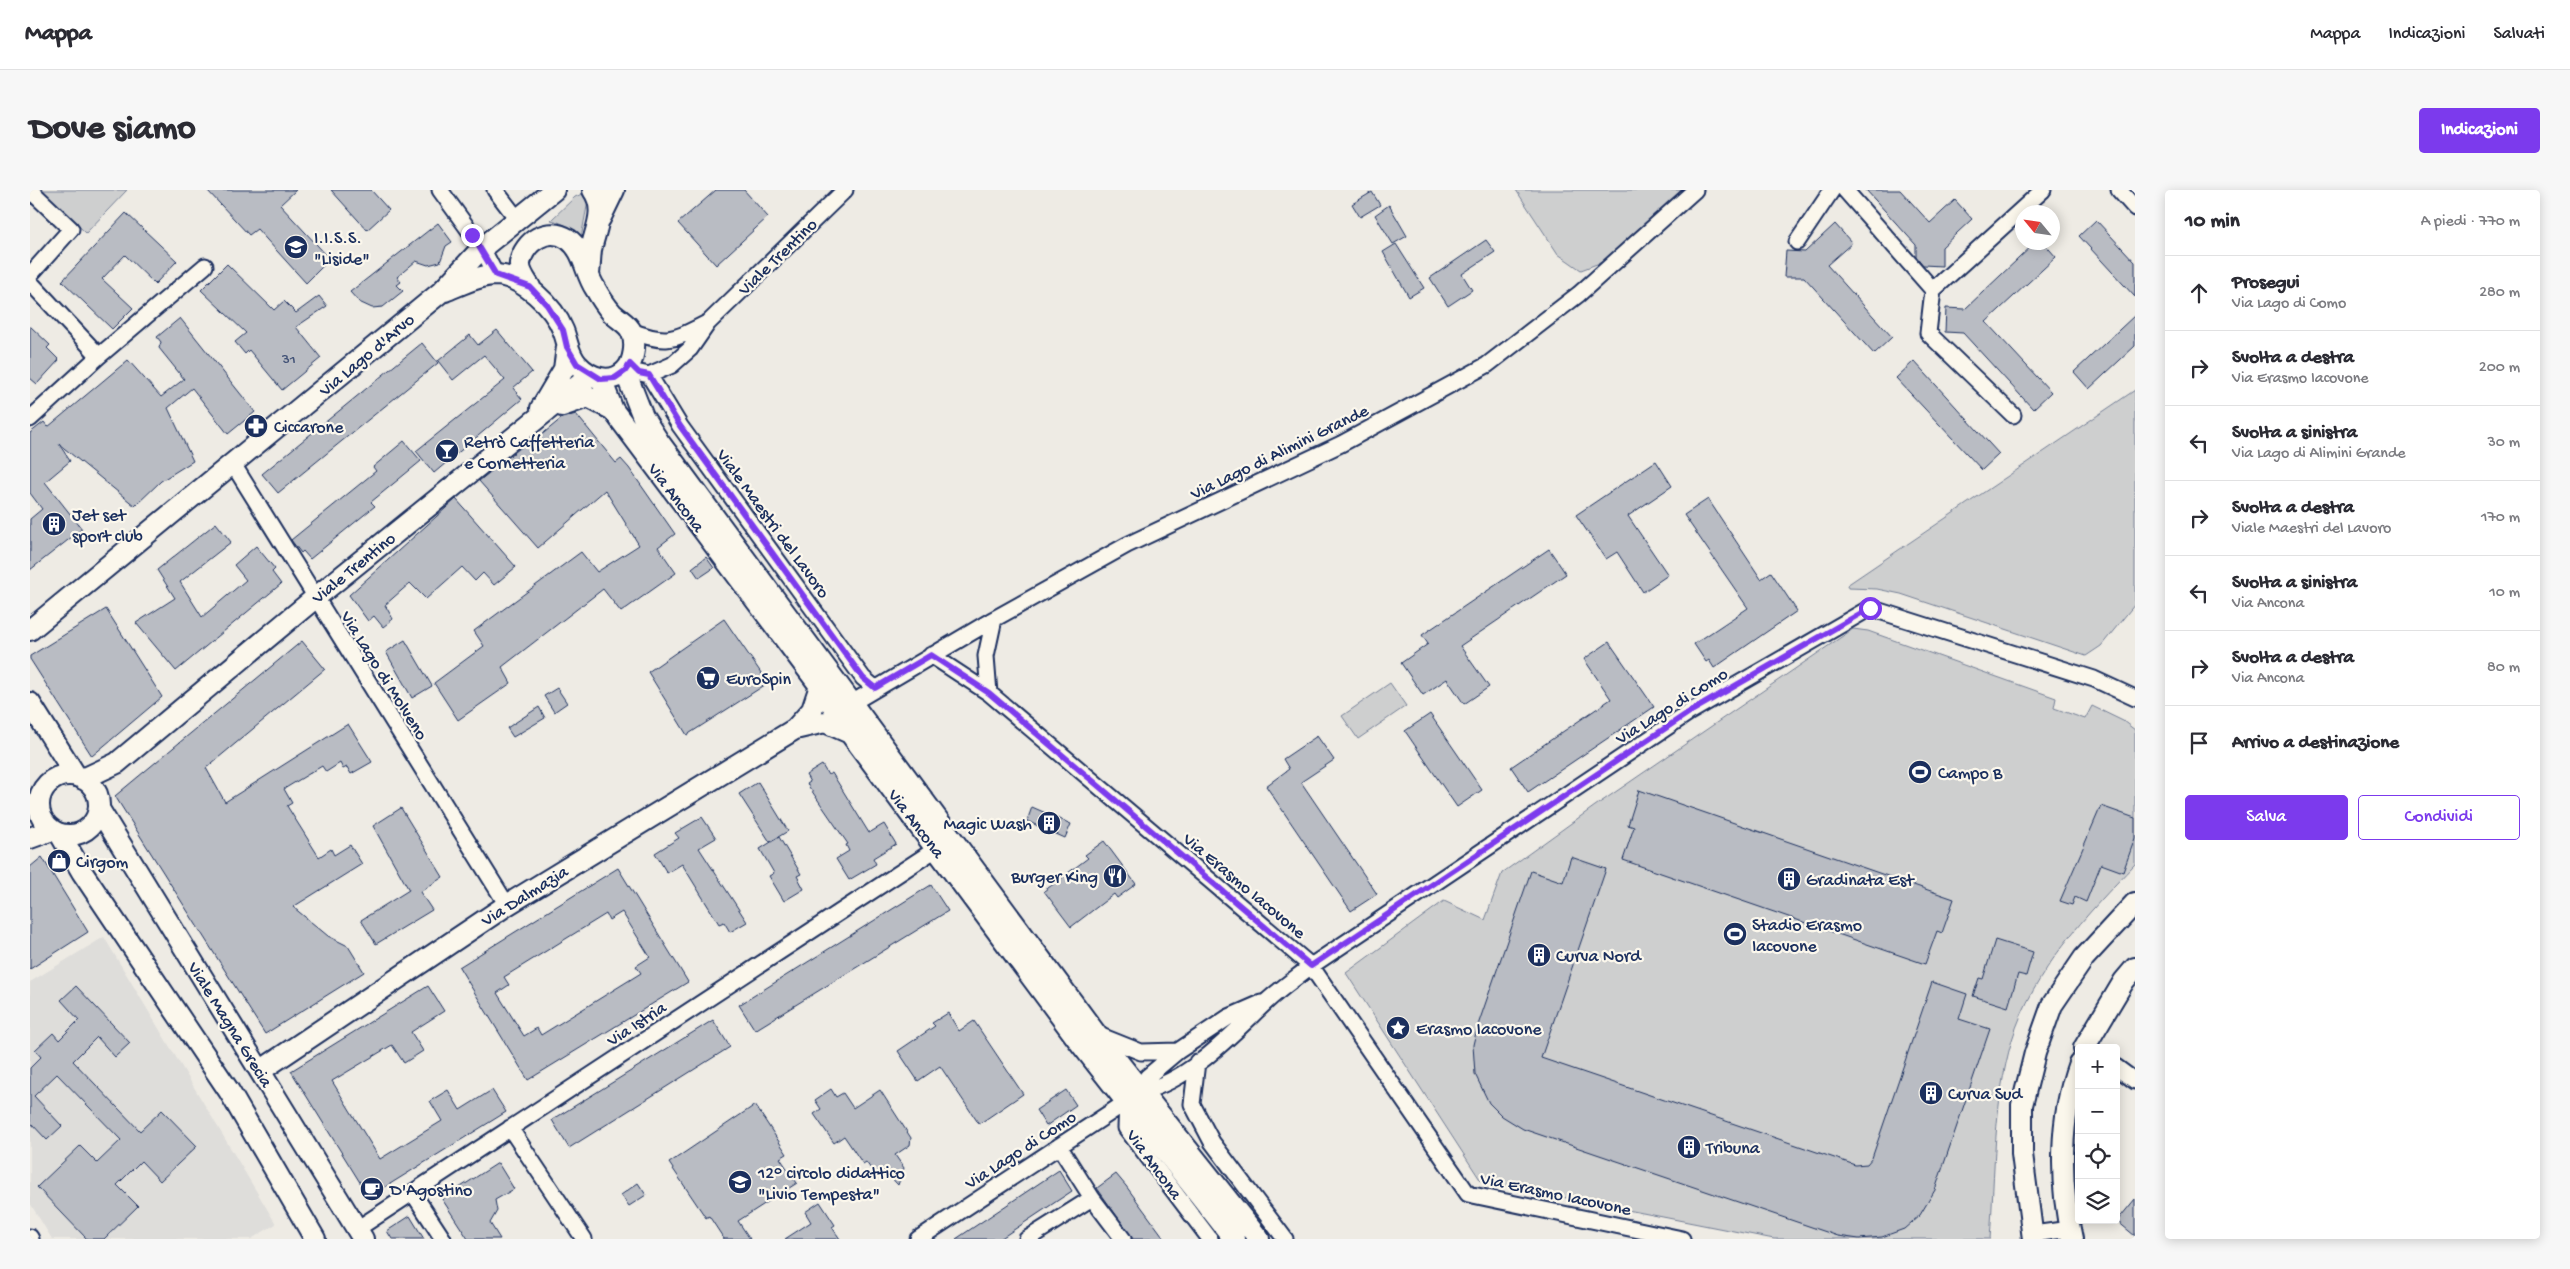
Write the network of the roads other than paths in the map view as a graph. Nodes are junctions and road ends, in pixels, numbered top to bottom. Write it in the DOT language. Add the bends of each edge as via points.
graph roads {
  1 [pos="30,190"];
  2 [pos="440,190"];
  3 [pos="495,190"];
  4 [pos="554,190"];
  5 [pos="593,190"];
  6 [pos="614,190"];
  7 [pos="845,190"];
  8 [pos="1695,190"];
  9 [pos="1832,190"];
  10 [pos="1846,190"];
  11 [pos="2043,190"];
  12 [pos="2119,190"];
  13 [pos="2135,208"];
  14 [pos="600,219"];
  15 [pos="518,220"];
  16 [pos="1797,242"];
  17 [pos="482,248"];
  18 [pos="520,264"];
  19 [pos="205,266"];
  20 [pos="30,275"];
  21 [pos="496,275"];
  22 [pos="589,278"];
  23 [pos="30,282"];
  24 [pos="530,287"];
  25 [pos="1933,290"];
  26 [pos="441,292"];
  27 [pos="708,323"];
  28 [pos="631,331"];
  29 [pos="567,347"];
  30 [pos="99,356"];
  31 [pos="628,368"];
  32 [pos="649,375"];
  33 [pos="596,377"];
  34 [pos="613,410"];
  35 [pos="2013,415"];
  36 [pos="30,418"];
  37 [pos="532,422"];
  38 [pos="233,464"];
  39 [pos="315,598"];
  40 [pos="994,619"];
  41 [pos="31,627"];
  42 [pos="931,655"];
  43 [pos="820,686"];
  44 [pos="875,688"];
  45 [pos="989,693"];
  46 [pos="2135,698"];
  47 [pos="30,703"];
  48 [pos="850,704"];
  49 [pos="795,729"];
  50 [pos="850,733"];
  51 [pos="116,762"];
  52 [pos="80,777"];
  53 [pos="99,803"];
  54 [pos="35,811"];
  55 [pos="56,832"];
  56 [pos="30,838"];
  57 [pos="936,849"];
  58 [pos="2135,902"];
  59 [pos="506,905"];
  60 [pos="1311,966"];
  61 [pos="2135,968"];
  62 [pos="1267,1001"];
  63 [pos="1096,1034"];
  64 [pos="2088,1044"];
  65 [pos="1178,1051"];
  66 [pos="1197,1062"];
  67 [pos="2120,1070"];
  68 [pos="260,1071"];
  69 [pos="2075,1079"];
  70 [pos="2135,1081"];
  71 [pos="1135,1096"];
  72 [pos="510,1128"];
  73 [pos="1059,1146"];
  74 [pos="413,1193"];
  75 [pos="1092,1198"];
  76 [pos="1235,1207"];
  77 [pos="1268,1216"];
  78 [pos="360,1234"];
  79 [pos="2071,1234"];
  80 [pos="1222,1236"];
  81 [pos="2033,1236"];
  82 [pos="315,1239"];
  83 [pos="442,1239"];
  84 [pos="584,1239"];
  85 [pos="918,1239"];
  86 [pos="1027,1239"];
  87 [pos="1123,1239"];
  88 [pos="1259,1239"];
  89 [pos="1285,1239"];
  90 [pos="1682,1239"];
  1 -- 20 [label="street" via="71,229"];
  2 -- 17 [label="street"];
  3 -- 15 [label="street"];
  4 -- 15 [label="street, Via Lago d'Arvo"];
  4 -- 18 [label="street" via="531,219 519,244"];
  5 -- 14 [label="street" via="598,197"];
  6 -- 14 [label="street"];
  7 -- 27 [label="street, Viale Trentino"];
  8 -- 40 [label="street, Via Lago di Alimini Grande" via="1579,294 1487,364 1341,444 1127,545"];
  9 -- 16 [label="street"];
  10 -- 25 [label="street"];
  11 -- 25 [label="street"];
  12 -- 13 [label="street"];
  14 -- 22 [label="street" via="591,250"];
  15 -- 17 [label="street, Via Lago d'Arvo"];
  17 -- 21 [label="street"];
  17 -- 26 [label="street, Via Lago d'Arvo"];
  18 -- 22 [label="street" via="526,247 538,237 553,233 577,247"];
  18 -- 24 [label="street, Via Ancona" via="521,273"];
  19 -- 30 [label="street"];
  21 -- 24 [label="street, Via Ancona"];
  21 -- 26 [label="street"];
  22 -- 28 [label="street" via="612,313"];
  23 -- 30 [label="street"];
  24 -- 29 [label="street, Via Ancona" via="547,305 563,330"];
  25 -- 35 [label="street" via="1928,333"];
  26 -- 38 [label="street, Via Lago d'Arvo"];
  27 -- 28 [label="street, Viale Trentino" via="664,341"];
  27 -- 32 [label="street, Viale Trentino" via="690,349 672,365"];
  28 -- 31 [label="street, Via Ancona" via="634,347"];
  29 -- 33 [label="street, Via Ancona" via="577,364"];
  29 -- 37 [label="street" via="564,369"];
  30 -- 36 [label="street"];
  31 -- 32 [label="street"];
  31 -- 33 [label="street" via="615,378"];
  31 -- 48 [label="street, Via Ancona" via="643,417 659,442"];
  32 -- 44 [label="street, Viale Maestri del Lavoro" via="686,434 863,678"];
  33 -- 34 [label="street, Via Ancona"];
  33 -- 37 [label="street, Viale Trentino"];
  34 -- 37 [label="street, Via Ancona" via="588,397 570,402"];
  34 -- 43 [label="street, Via Ancona"];
  37 -- 39 [label="street, Viale Trentino"];
  38 -- 39 [label="street, Via Lago di Molveno"];
  38 -- 41 [label="street, Via Lago d'Arvo"];
  39 -- 51 [label="street, Viale Trentino"];
  39 -- 59 [label="street, Via Lago di Molveno"];
  40 -- 42 [label="street, Via Lago di Alimini Grande"];
  40 -- 45 [label="street" via="986,656"];
  42 -- 44 [label="street, Via Lago di Alimini Grande"];
  42 -- 45 [label="street, Via Erasmo Iacovone"];
  43 -- 49 [label="street, Via Dalmazia" via="812,710"];
  43 -- 50 [label="street, Via Ancona"];
  44 -- 48 [label="street, Via Lago di Alimini Grande"];
  45 -- 60 [label="street, Via Erasmo Iacovone"];
  46 -- 60 [label="street, Via Lago di Como" via="2094,679 1870,608 1688,713"];
  47 -- 52 [label="street"];
  48 -- 63 [label="street, Via Ancona"];
  49 -- 50 [label="street, Via Dalmazia" via="825,722"];
  49 -- 59 [label="street, Via Dalmazia"];
  50 -- 57 [label="street, Via Ancona"];
  51 -- 52 [label="street, Viale Trentino"];
  51 -- 53 [label="street, Viale Trentino" via="106,779"];
  52 -- 53 [label="street" via="95,790"];
  52 -- 54 [label="street" via="65,775 54,779 40,797"];
  53 -- 55 [label="street" via="95,821 86,831 73,836"];
  53 -- 68 [label="street, Viale Magna Grecia"];
  54 -- 55 [label="street"];
  55 -- 56 [label="street"];
  55 -- 82 [label="street" via="229,1090"];
  57 -- 71 [label="street, Via Ancona" via="1081,1044"];
  57 -- 72 [label="street, Via Istria"];
  58 -- 81 [label="street" via="2084,958 2052,1005 2035,1054 2022,1105 2022,1154"];
  59 -- 68 [label="street, Via Dalmazia"];
  60 -- 62 [label="street, Via Lago di Como"];
  60 -- 90 [label="street, Via Erasmo Iacovone" via="1468,1194"];
  61 -- 64 [label="street" via="2124,981"];
  62 -- 65 [label="street, Via Lago di Como" via="1229,1017"];
  62 -- 66 [label="street, Via Lago di Como" via="1237,1031"];
  63 -- 65 [label="street" via="1141,1052"];
  63 -- 71 [label="street, Via Ancona"];
  65 -- 71 [label="street, Via Lago di Como" via="1147,1077"];
  66 -- 71 [label="street, Via Lago di Como" via="1159,1088"];
  66 -- 77 [label="street" via="1192,1104 1212,1142"];
  67 -- 70 [label="street"];
  68 -- 78 [label="street, Viale Magna Grecia"];
  69 -- 79 [label="street" via="2062,1162"];
  71 -- 73 [label="street, Via Lago di Como"];
  71 -- 76 [label="street"];
  71 -- 80 [label="street"];
  72 -- 74 [label="street, Via Istria"];
  72 -- 84 [label="street"];
  73 -- 75 [label="street"];
  73 -- 85 [label="street, Via Lago di Como"];
  74 -- 78 [label="street, Via Istria"];
  74 -- 83 [label="street"];
  75 -- 86 [label="street"];
  75 -- 87 [label="street"];
  76 -- 77 [label="street"];
  76 -- 88 [label="street"];
  77 -- 89 [label="street"];
  79 -- 81 [label="street"];
}
